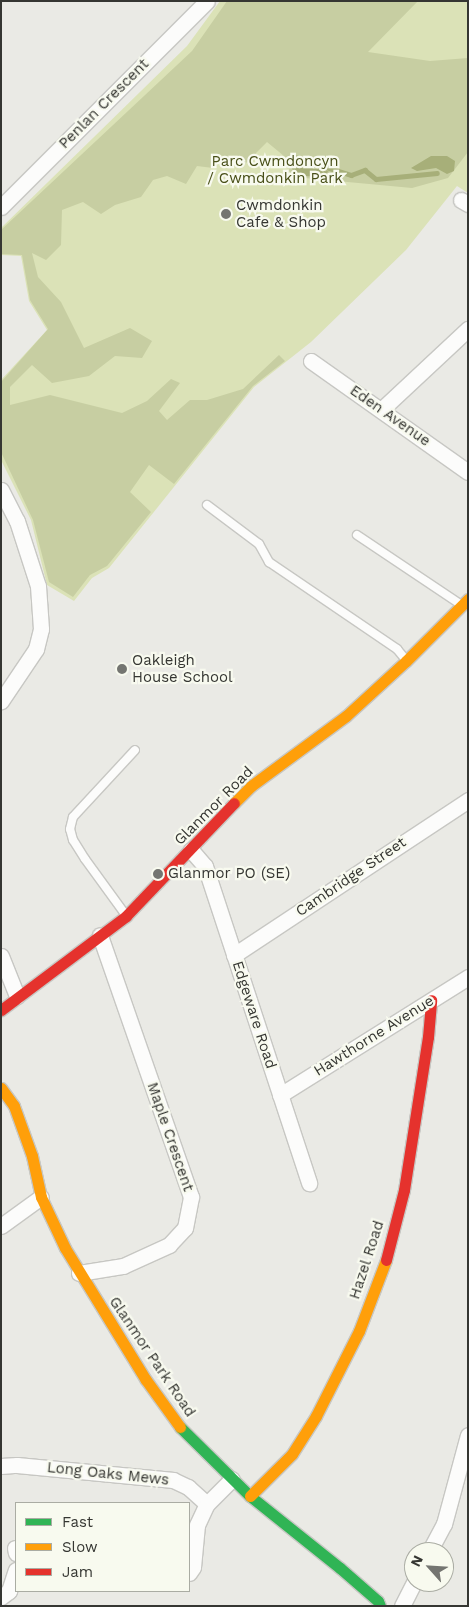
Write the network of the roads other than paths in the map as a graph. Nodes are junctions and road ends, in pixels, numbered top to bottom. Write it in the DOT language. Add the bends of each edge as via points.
graph roads {
  1 [pos="207,1"];
  2 [pos="1,207"];
  3 [pos="468,329"];
  4 [pos="311,361"];
  5 [pos="382,410"];
  6 [pos="468,472"];
  7 [pos="1,490"];
  8 [pos="207,505"];
  9 [pos="357,535"];
  10 [pos="465,602"];
  11 [pos="406,661"];
  12 [pos="1,701"];
  13 [pos="135,750"];
  14 [pos="468,800"];
  15 [pos="191,850"];
  16 [pos="126,916"];
  17 [pos="100,935"];
  18 [pos="234,955"];
  19 [pos="1,956"];
  20 [pos="468,977"];
  21 [pos="17,996"];
  22 [pos="431,1000"];
  23 [pos="1,1010"];
  24 [pos="1,1088"];
  25 [pos="280,1095"];
  26 [pos="309,1183"];
  27 [pos="41,1197"];
  28 [pos="1,1226"];
  29 [pos="79,1273"];
  30 [pos="468,1435"];
  31 [pos="1,1466"];
  32 [pos="232,1479"];
  33 [pos="250,1496"];
  34 [pos="207,1504"];
  35 [pos="434,1542"];
  36 [pos="190,1572"];
  37 [pos="15,1573"];
  38 [pos="409,1592"];
  39 [pos="1,1597"];
  40 [pos="380,1606"];
  41 [pos="402,1606"];
  1 -- 2 [label="street, Penlan Crescent"];
  3 -- 5 [label="street"];
  4 -- 5 [label="street, Eden Avenue"];
  5 -- 6 [label="street, Eden Avenue"];
  7 -- 12 [label="street" via="17,521 38,586 42,628 36,649"];
  8 -- 11 [label="lane" via="259,544 269,562 397,649"];
  9 -- 10 [label="lane"];
  10 -- 11 [label="street, Glanmor Road"];
  11 -- 15 [label="street, Glanmor Road" via="346,716 251,786"];
  13 -- 16 [label="lane" via="74,817 70,829 85,859"];
  14 -- 18 [label="street, Cambridge Street"];
  15 -- 16 [label="street, Glanmor Road"];
  15 -- 18 [label="street, Edgeware Road" via="205,866"];
  16 -- 17 [label="street, Glanmor Road"];
  17 -- 21 [label="street, Glanmor Road"];
  17 -- 29 [label="street, Maple Crescent" via="191,1197 185,1228 169,1245 123,1266"];
  18 -- 25 [label="street, Edgeware Road"];
  19 -- 21 [label="street"];
  20 -- 22 [label="street, Hawthorne Avenue"];
  21 -- 23 [label="street, Glanmor Road"];
  22 -- 25 [label="street, Hawthorne Avenue"];
  22 -- 33 [label="street, Hazel Road" via="404,1190 386,1259 359,1331 316,1416 292,1454"];
  24 -- 27 [label="street, Glanmor Park Road" via="14,1106 32,1156"];
  25 -- 26 [label="street, Edgeware Road"];
  27 -- 28 [label="street"];
  27 -- 29 [label="street, Glanmor Park Road"];
  29 -- 32 [label="street, Glanmor Park Road" via="146,1380 182,1429"];
  30 -- 35 [label="street" via="444,1524"];
  31 -- 34 [label="street, Long Oaks Mews" via="172,1480 188,1487"];
  32 -- 33 [label="street, Glanmor Park Road"];
  32 -- 34 [label="street"];
  33 -- 40 [label="street, Glanmor Park Road" via="340,1568"];
  34 -- 36 [label="street" via="197,1525"];
  37 -- 39 [label="street" via="9,1591"];
  38 -- 41 [label="street"];
}
